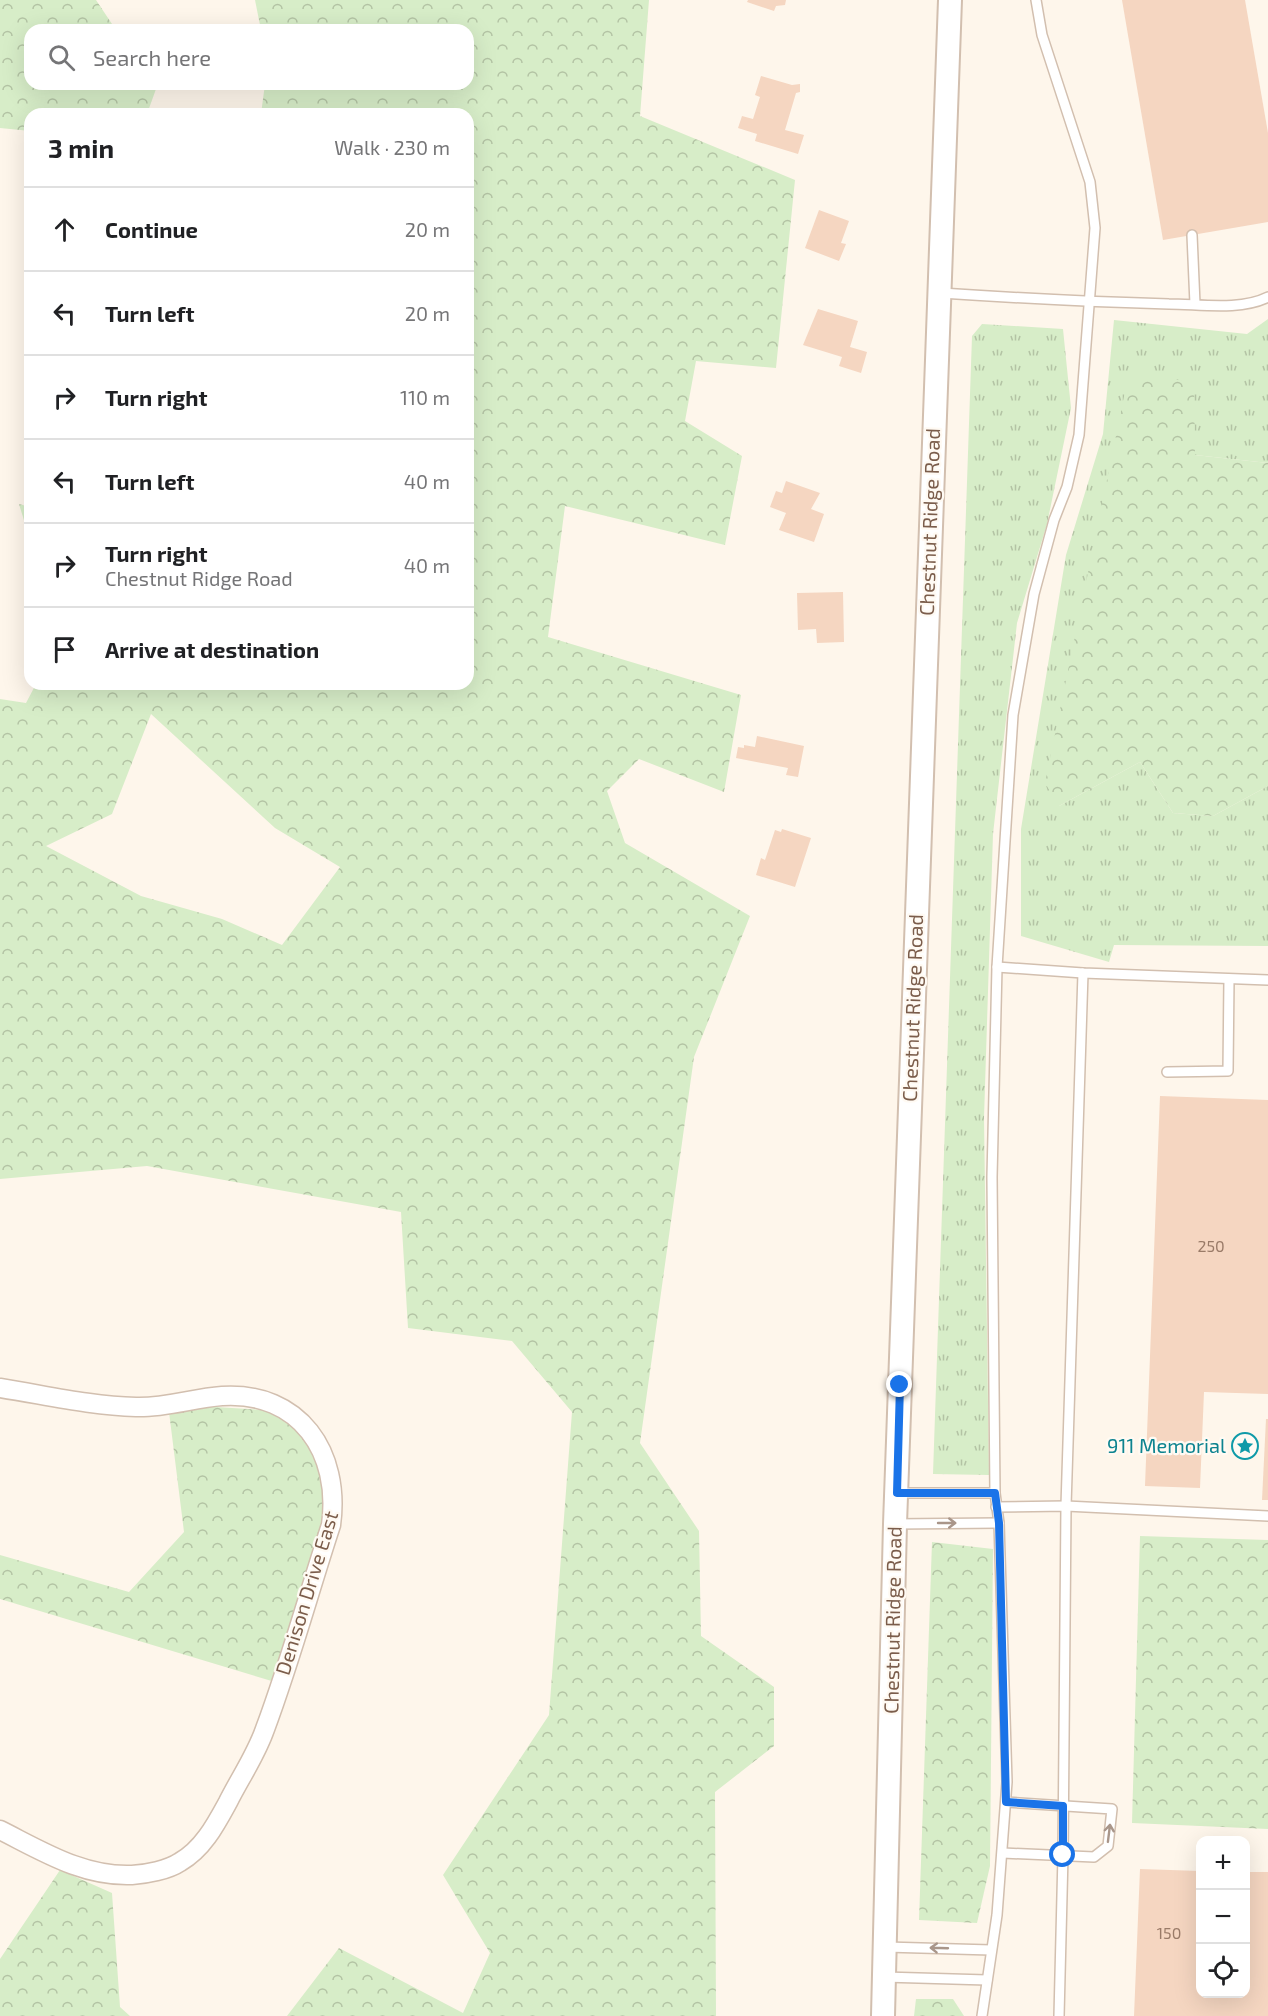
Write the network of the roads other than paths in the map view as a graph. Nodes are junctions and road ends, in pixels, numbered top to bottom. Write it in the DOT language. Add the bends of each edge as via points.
graph roads {
  1 [pos="950,0"];
  2 [pos="1036,0"];
  3 [pos="1192,235"];
  4 [pos="938,293"];
  5 [pos="1268,297"];
  6 [pos="1091,302"];
  7 [pos="1195,304"];
  8 [pos="997,967"];
  9 [pos="1083,973"];
  10 [pos="1229,979"];
  11 [pos="1268,980"];
  12 [pos="1167,1072"];
  13 [pos="0,1388"];
  14 [pos="897,1493"];
  15 [pos="995,1493"];
  16 [pos="1066,1506"];
  17 [pos="996,1507"];
  18 [pos="1268,1516"];
  19 [pos="999,1523"];
  20 [pos="895,1524"];
  21 [pos="1006,1802"];
  22 [pos="1063,1806"];
  23 [pos="0,1830"];
  24 [pos="1003,1853"];
  25 [pos="1063,1855"];
  26 [pos="886,1947"];
  27 [pos="991,1950"];
  28 [pos="884,1977"];
  29 [pos="987,1980"];
  30 [pos="883,2016"];
  31 [pos="982,2016"];
  32 [pos="1059,2016"];
  1 -- 4 [label="street, Chestnut Ridge Road"];
  2 -- 6 [label="lane" via="1042,34 1094,196"];
  3 -- 7 [label="lane"];
  4 -- 6 [label="lane"];
  4 -- 14 [label="street, Chestnut Ridge Road"];
  5 -- 7 [label="lane" via="1255,302"];
  6 -- 7 [label="lane"];
  6 -- 8 [label="lane" via="1079,435 1034,594 1014,716"];
  8 -- 9 [label="lane"];
  8 -- 15 [label="lane" via="992,1177"];
  9 -- 10 [label="lane"];
  9 -- 16 [label="lane"];
  10 -- 11 [label="lane"];
  10 -- 12 [label="lane" via="1228,1071"];
  13 -- 23 [label="street, Denison Drive East" via="122,1407 151,1407 220,1396 263,1401 283,1409 313,1436 332,1477 334,1500 331,1525 265,1730 219,1820 201,1844 180,1863 133,1875 106,1874 59,1860"];
  14 -- 15 [label="lane"];
  14 -- 20 [label="street, Chestnut Ridge Road"];
  15 -- 17 [label="lane"];
  16 -- 17 [label="lane"];
  16 -- 18 [label="lane"];
  16 -- 22 [label="lane"];
  17 -- 19 [label="lane"];
  20 -- 19 [label="lane, one-way"];
  19 -- 21 [label="lane"];
  20 -- 26 [label="street, Chestnut Ridge Road"];
  21 -- 22 [label="lane"];
  21 -- 24 [label="lane"];
  22 -- 25 [label="lane"];
  25 -- 22 [label="lane, one-way" via="1094,1857 1108,1846 1112,1809"];
  24 -- 25 [label="lane"];
  24 -- 27 [label="lane"];
  25 -- 32 [label="lane"];
  27 -- 26 [label="lane, one-way"];
  26 -- 28 [label="street, Chestnut Ridge Road"];
  27 -- 29 [label="lane"];
  28 -- 29 [label="lane"];
  28 -- 30 [label="street, Chestnut Ridge Road"];
  29 -- 31 [label="lane"];
}
